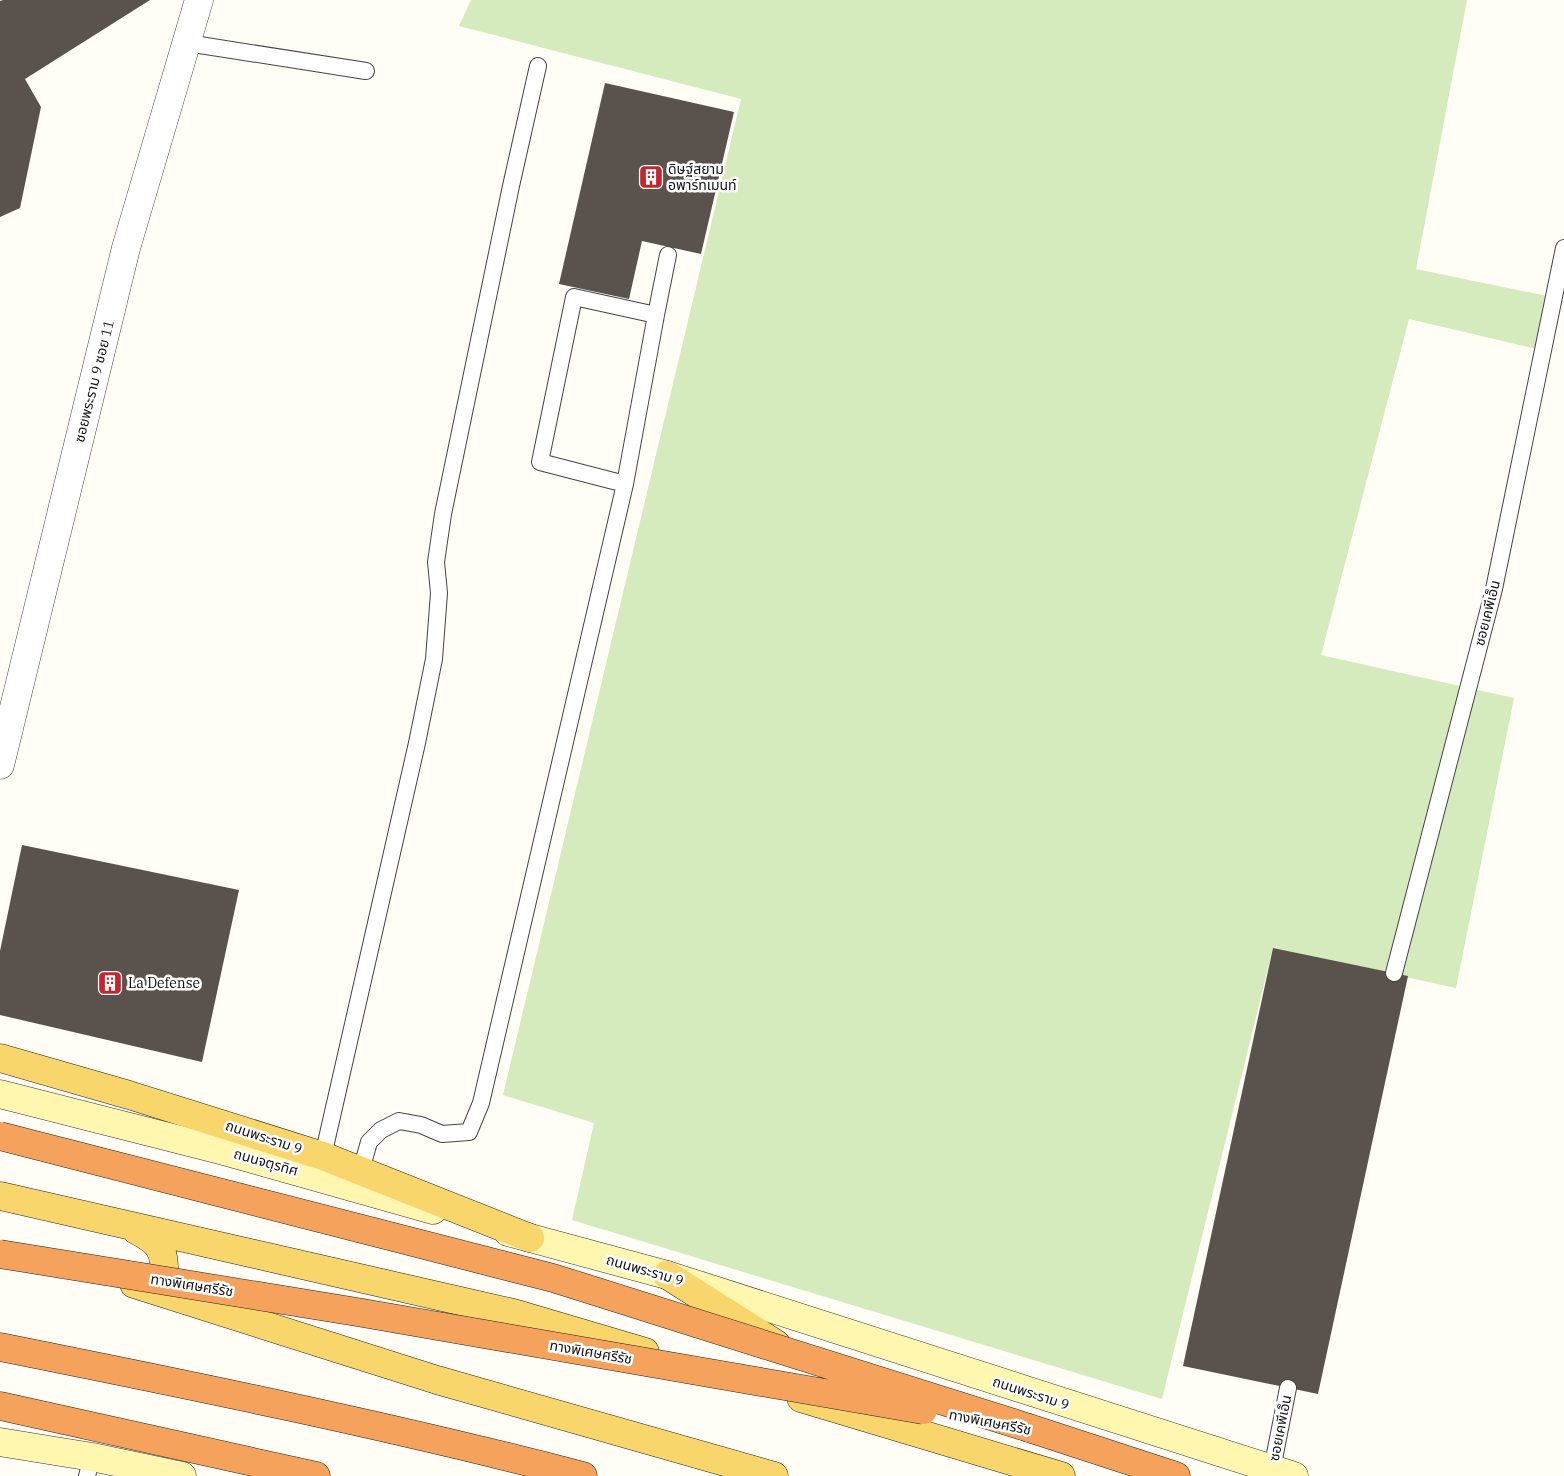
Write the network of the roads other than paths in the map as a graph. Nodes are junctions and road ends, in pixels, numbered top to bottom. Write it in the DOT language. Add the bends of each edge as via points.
graph roads {
  1 [pos="199,0"];
  2 [pos="186,43"];
  3 [pos="538,66"];
  4 [pos="366,71"];
  5 [pos="1564,248"];
  6 [pos="668,255"];
  7 [pos="656,314"];
  8 [pos="625,484"];
  9 [pos="0,765"];
  10 [pos="1394,973"];
  11 [pos="0,1058"];
  12 [pos="0,1094"];
  13 [pos="0,1136"];
  14 [pos="323,1156"];
  15 [pos="361,1170"];
  16 [pos="0,1196"];
  17 [pos="128,1226"];
  18 [pos="530,1238"];
  19 [pos="0,1242"];
  20 [pos="0,1254"];
  21 [pos="667,1276"];
  22 [pos="131,1283"];
  23 [pos="0,1347"];
  24 [pos="1288,1388"];
  25 [pos="0,1406"];
  26 [pos="1030,1428"];
  27 [pos="917,1433"];
  28 [pos="0,1442"];
  29 [pos="89,1466"];
  30 [pos="1283,1473"];
  31 [pos="182,1476"];
  32 [pos="316,1476"];
  33 [pos="583,1476"];
  34 [pos="774,1476"];
  35 [pos="1061,1476"];
  36 [pos="1176,1476"];
  1 -- 2 [label="street, ซอยพระราม 9 ซอย 11"];
  2 -- 4 [label="lane"];
  2 -- 9 [label="street, ซอยพระราม 9 ซอย 11" via="126,248"];
  3 -- 14 [label="lane" via="443,514 436,562 440,593 434,659"];
  5 -- 10 [label="lane, ซอยเคพีเอ็น" via="1494,589"];
  6 -- 7 [label="lane"];
  7 -- 8 [label="lane"];
  7 -- 8 [label="lane" via="574,296 540,462"];
  8 -- 15 [label="lane" via="478,1110 469,1132 442,1134 399,1120 381,1130 369,1142"];
  11 -- 14 [label="main road, ถนนพระราม 9"];
  12 -- 18 [label="main road, ถนนจตุรทิศ" via="224,1151"];
  13 -- 26 [label="highway, bridge" via="553,1278"];
  14 -- 15 [label="main road, ถนนพระราม 9"];
  15 -- 18 [label="main road, ถนนพระราม 9"];
  16 -- 17 [label="main road"];
  17 -- 22 [label="main road" via="159,1246 164,1258 164,1270 157,1277 147,1282"];
  17 -- 27 [label="main road" via="513,1313"];
  18 -- 21 [label="main road, ถนนพระราม 9"];
  19 -- 22 [label="main road"];
  20 -- 26 [label="highway, ทางพิเศษศรีรัช, bridge"];
  21 -- 27 [label="main road"];
  21 -- 30 [label="main road, ถนนพระราม 9"];
  22 -- 34 [label="main road" via="437,1380"];
  23 -- 33 [label="highway" via="215,1391"];
  24 -- 30 [label="lane, ซอยเคพีเอ็น"];
  25 -- 32 [label="highway"];
  26 -- 36 [label="highway, ทางพิเศษศรีรัช"];
  27 -- 35 [label="main road"];
  28 -- 29 [label="main road"];
  29 -- 31 [label="main road"];
}
